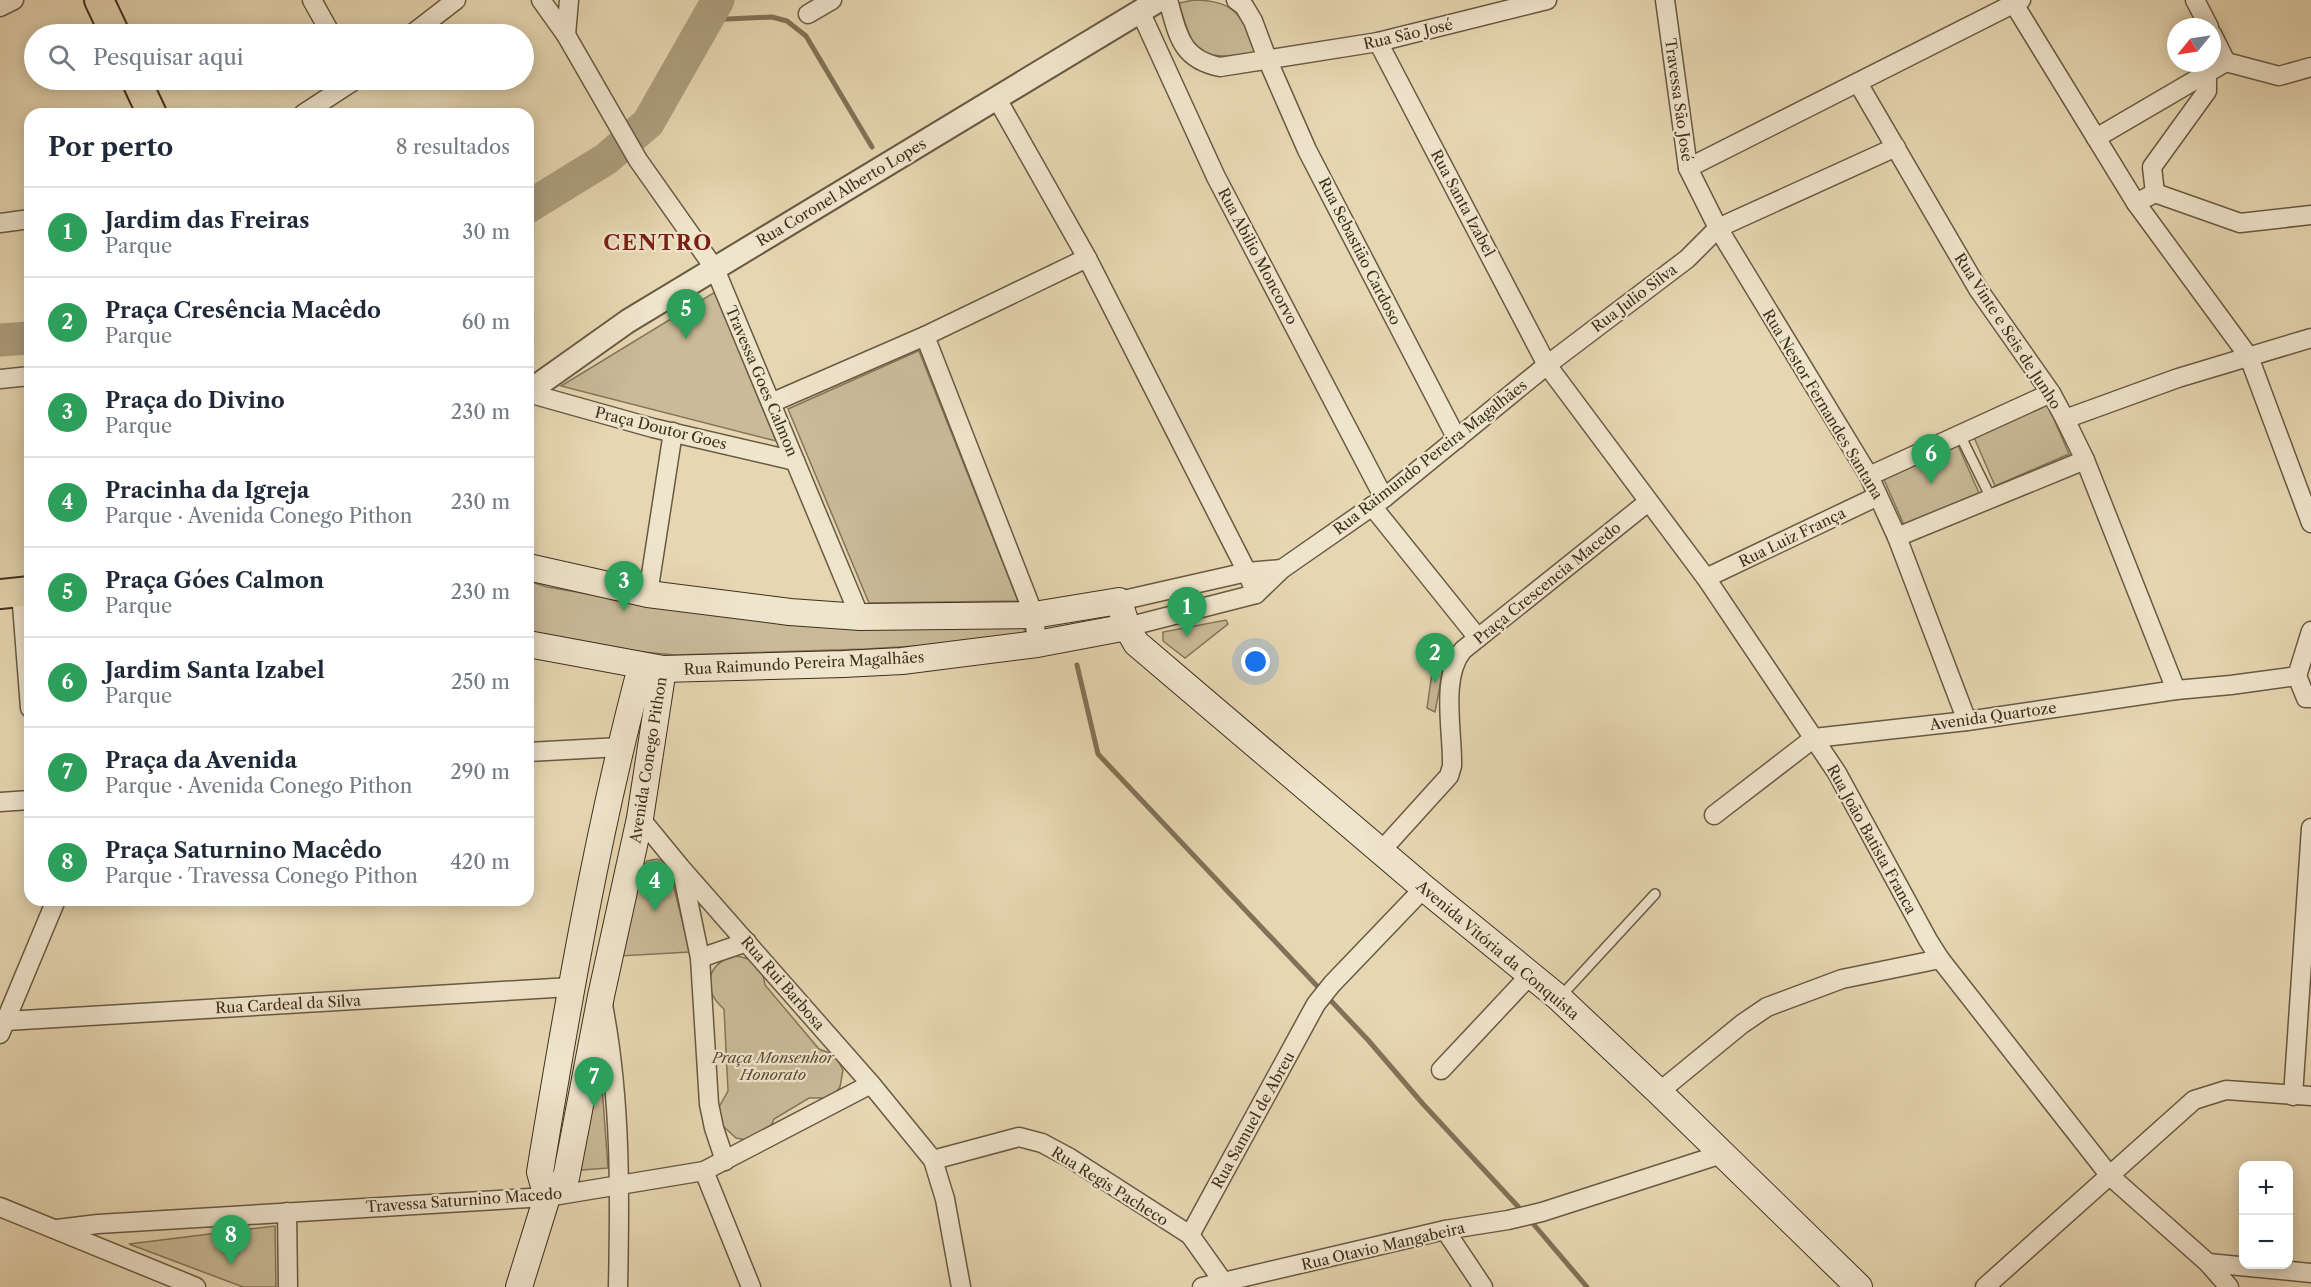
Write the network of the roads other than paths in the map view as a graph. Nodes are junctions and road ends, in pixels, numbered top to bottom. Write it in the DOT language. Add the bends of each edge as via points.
graph roads {
  1 [pos="14,0"];
  2 [pos="99,0"];
  3 [pos="312,0"];
  4 [pos="456,0"];
  5 [pos="541,0"];
  6 [pos="569,0"];
  7 [pos="832,0"];
  8 [pos="1168,0"];
  9 [pos="1236,0"];
  10 [pos="1547,0"];
  11 [pos="1665,0"];
  12 [pos="2195,0"];
  13 [pos="2018,2"];
  14 [pos="1150,6"];
  15 [pos="0,8"];
  16 [pos="808,14"];
  17 [pos="2204,18"];
  18 [pos="110,24"];
  19 [pos="325,24"];
  20 [pos="425,24"];
  21 [pos="566,34"];
  22 [pos="1378,42"];
  23 [pos="2221,52"];
  24 [pos="1268,61"];
  25 [pos="2226,62"];
  26 [pos="2311,67"];
  27 [pos="2207,73"];
  28 [pos="1858,83"];
  29 [pos="141,90"];
  30 [pos="340,90"];
  31 [pos="996,97"];
  32 [pos="149,108"];
  33 [pos="312,108"];
  34 [pos="2096,138"];
  35 [pos="1896,147"];
  36 [pos="1688,168"];
  37 [pos="2155,193"];
  38 [pos="2136,203"];
  39 [pos="2311,215"];
  40 [pos="24,220"];
  41 [pos="1,223"];
  42 [pos="1718,228"];
  43 [pos="1087,258"];
  44 [pos="715,269"];
  45 [pos="925,336"];
  46 [pos="2311,338"];
  47 [pos="2249,357"];
  48 [pos="1547,364"];
  49 [pos="24,377"];
  50 [pos="0,379"];
  51 [pos="534,389"];
  52 [pos="2051,393"];
  53 [pos="534,395"];
  54 [pos="771,403"];
  55 [pos="2065,420"];
  56 [pos="673,432"];
  57 [pos="1959,433"];
  58 [pos="1457,439"];
  59 [pos="2085,460"];
  60 [pos="795,461"];
  61 [pos="1869,476"];
  62 [pos="1878,496"];
  63 [pos="1991,498"];
  64 [pos="1378,502"];
  65 [pos="1648,502"];
  66 [pos="2311,523"];
  67 [pos="1897,537"];
  68 [pos="534,568"];
  69 [pos="1282,569"];
  70 [pos="1247,572"];
  71 [pos="1706,578"];
  72 [pos="17,592"];
  73 [pos="648,594"];
  74 [pos="1256,594"];
  75 [pos="1119,601"];
  76 [pos="1034,615"];
  77 [pos="860,617"];
  78 [pos="1126,627"];
  79 [pos="2311,631"];
  80 [pos="1478,638"];
  81 [pos="1037,644"];
  82 [pos="534,646"];
  83 [pos="24,654"];
  84 [pos="652,668"];
  85 [pos="2297,676"];
  86 [pos="2176,690"];
  87 [pos="2309,701"];
  88 [pos="1967,721"];
  89 [pos="1814,738"];
  90 [pos="620,747"];
  91 [pos="534,752"];
  92 [pos="24,800"];
  93 [pos="0,802"];
  94 [pos="1714,815"];
  95 [pos="640,818"];
  96 [pos="2311,830"];
  97 [pos="1381,851"];
  98 [pos="681,868"];
  99 [pos="1424,888"];
  100 [pos="1655,894"];
  101 [pos="53,906"];
  102 [pos="747,942"];
  103 [pos="700,958"];
  104 [pos="1940,959"];
  105 [pos="1531,974"];
  106 [pos="570,987"];
  107 [pos="601,996"];
  108 [pos="1559,998"];
  109 [pos="3,1027"];
  110 [pos="1441,1070"];
  111 [pos="871,1084"];
  112 [pos="1659,1092"];
  113 [pos="2302,1096"];
  114 [pos="1722,1154"];
  115 [pos="933,1160"];
  116 [pos="725,1161"];
  117 [pos="705,1171"];
  118 [pos="2110,1176"];
  119 [pos="621,1184"];
  120 [pos="547,1197"];
  121 [pos="0,1207"];
  122 [pos="287,1212"];
  123 [pos="57,1229"];
  124 [pos="1445,1230"];
  125 [pos="1190,1235"];
  126 [pos="2208,1263"];
  127 [pos="2311,1273"];
  128 [pos="1225,1285"];
  129 [pos="196,1287"];
  130 [pos="288,1287"];
  131 [pos="519,1287"];
  132 [pos="618,1287"];
  133 [pos="751,1287"];
  134 [pos="961,1287"];
  135 [pos="1202,1287"];
  136 [pos="1483,1287"];
  137 [pos="1858,1287"];
  138 [pos="1985,1287"];
  139 [pos="2229,1287"];
  1 -- 15 [label="street"];
  2 -- 18 [label="main road"];
  3 -- 19 [label="street"];
  4 -- 20 [label="street"];
  5 -- 21 [label="street, Travessa Goes Calmon"];
  6 -- 21 [label="street"];
  7 -- 16 [label="street"];
  8 -- 24 [label="street, Rua São José" via="1177,33 1193,57 1220,67"];
  9 -- 24 [label="street, Rua Sebastião Cardoso" via="1253,21"];
  10 -- 22 [label="street, Rua São José"];
  11 -- 36 [label="street, Travessa São José"];
  12 -- 17 [label="street"];
  13 -- 28 [label="street"];
  13 -- 34 [label="street"];
  14 -- 31 [label="street, Rua Coronel Alberto Lopes"];
  14 -- 64 [label="street, Rua Abilio Moncorvo" via="1216,177"];
  21 -- 44 [label="street, Travessa Goes Calmon" via="638,160"];
  22 -- 24 [label="street, Rua São José"];
  22 -- 48 [label="street, Rua Santa Izabel"];
  23 -- 25 [label="street"];
  24 -- 58 [label="street, Rua Sebastião Cardoso" via="1307,150"];
  25 -- 26 [label="street" via="2279,76"];
  25 -- 27 [label="street"];
  27 -- 34 [label="street"];
  27 -- 37 [label="street" via="2207,91 2152,167"];
  28 -- 35 [label="street, Rua Vinte e Seis de Junho"];
  28 -- 36 [label="street"];
  29 -- 32 [label="main road"];
  30 -- 33 [label="street"];
  31 -- 43 [label="street"];
  31 -- 44 [label="street, Rua Coronel Alberto Lopes"];
  34 -- 38 [label="street"];
  35 -- 42 [label="street"];
  35 -- 52 [label="street, Rua Vinte e Seis de Junho" via="1978,289"];
  36 -- 42 [label="street, Travessa São José"];
  37 -- 38 [label="street"];
  37 -- 39 [label="street" via="2240,223"];
  38 -- 47 [label="street"];
  40 -- 41 [label="street"];
  42 -- 48 [label="street, Rua Julio Silva" via="1687,259"];
  42 -- 61 [label="street, Rua Nestor Fernandes Santana"];
  43 -- 45 [label="street"];
  43 -- 70 [label="street"];
  44 -- 51 [label="street, Rua Coronel Alberto Lopes" via="628,321"];
  44 -- 54 [label="street, Travessa Goes Calmon"];
  45 -- 54 [label="street"];
  45 -- 76 [label="street"];
  46 -- 47 [label="street"];
  47 -- 55 [label="street" via="2178,378"];
  47 -- 66 [label="street"];
  48 -- 58 [label="street, Rua Raimundo Pereira Magalhães"];
  48 -- 65 [label="street, Rua João Batista Franca"];
  49 -- 50 [label="street"];
  52 -- 55 [label="street, Rua Vinte e Seis de Junho"];
  52 -- 57 [label="street"];
  53 -- 56 [label="street, Praça Doutor Goes"];
  54 -- 60 [label="street, Travessa Goes Calmon"];
  55 -- 59 [label="street, Rua Vinte e Seis de Junho"];
  56 -- 60 [label="street, Praça Doutor Goes"];
  56 -- 73 [label="street"];
  57 -- 61 [label="street"];
  57 -- 63 [label="lane"];
  58 -- 64 [label="street, Rua Raimundo Pereira Magalhães"];
  59 -- 63 [label="street"];
  59 -- 86 [label="street, Rua Vinte e Seis de Junho"];
  60 -- 77 [label="street, Travessa Goes Calmon"];
  61 -- 62 [label="street, Rua Nestor Fernandes Santana"];
  62 -- 67 [label="street, Rua Nestor Fernandes Santana"];
  62 -- 71 [label="street, Rua Luiz França"];
  63 -- 67 [label="street"];
  64 -- 69 [label="street, Rua Raimundo Pereira Magalhães"];
  64 -- 80 [label="street, Rua Abilio Moncorvo"];
  65 -- 71 [label="street, Rua João Batista Franca"];
  65 -- 80 [label="street, Praça Crescencia Macedo"];
  67 -- 88 [label="street, Rua Nestor Fernandes Santana"];
  68 -- 73 [label="main road"];
  69 -- 70 [label="street"];
  69 -- 74 [label="street, Rua Raimundo Pereira Magalhães"];
  70 -- 74 [label="street"];
  70 -- 75 [label="street"];
  71 -- 89 [label="street, Rua João Batista Franca"];
  72 -- 83 [label="street"];
  73 -- 77 [label="main road"];
  74 -- 78 [label="street, Rua Raimundo Pereira Magalhães"];
  75 -- 76 [label="main road"];
  75 -- 78 [label="main road"];
  76 -- 77 [label="main road"];
  76 -- 81 [label="street"];
  78 -- 81 [label="main road, Rua Raimundo Pereira Magalhães"];
  78 -- 97 [label="main road, Avenida Vitória da Conquista" via="1136,643"];
  79 -- 85 [label="street"];
  80 -- 97 [label="street, Praça Crescencia Macedo" via="1455,659 1452,671 1449,776"];
  81 -- 84 [label="main road, Rua Raimundo Pereira Magalhães" via="902,661"];
  82 -- 84 [label="main road, Rua Raimundo Pereira Magalhães"];
  84 -- 90 [label="main road, Avenida Conego Pithon"];
  84 -- 95 [label="main road, Avenida Conego Pithon"];
  85 -- 86 [label="street, Avenida Quartoze"];
  85 -- 87 [label="street"];
  86 -- 88 [label="street, Avenida Quartoze"];
  88 -- 89 [label="street, Avenida Quartoze"];
  89 -- 94 [label="street"];
  89 -- 104 [label="street, Rua João Batista Franca"];
  90 -- 91 [label="street"];
  90 -- 106 [label="main road, Avenida Conego Pithon"];
  92 -- 93 [label="street"];
  95 -- 98 [label="street, Rua Rui Barbosa"];
  95 -- 107 [label="main road, Avenida Conego Pithon"];
  96 -- 113 [label="street"];
  97 -- 99 [label="main road, Avenida Vitória da Conquista"];
  98 -- 102 [label="street, Rua Rui Barbosa"];
  98 -- 103 [label="street"];
  99 -- 105 [label="main road, Avenida Vitória da Conquista"];
  99 -- 125 [label="street, Rua Samuel de Abreu" via="1316,1004"];
  100 -- 108 [label="lane"];
  101 -- 109 [label="street"];
  102 -- 103 [label="street"];
  102 -- 111 [label="street, Rua Rui Barbosa"];
  103 -- 116 [label="street" via="709,1104"];
  104 -- 112 [label="street" via="1842,980 1767,1007"];
  104 -- 118 [label="street, Rua João Batista Franca"];
  105 -- 108 [label="main road, Avenida Vitória da Conquista"];
  105 -- 110 [label="street"];
  106 -- 109 [label="street, Rua Cardeal da Silva"];
  106 -- 120 [label="main road, Avenida Conego Pithon" via="540,1172"];
  107 -- 119 [label="street" via="611,1046"];
  107 -- 120 [label="main road, Avenida Conego Pithon" via="566,1178"];
  108 -- 112 [label="main road, Avenida Vitória da Conquista"];
  111 -- 115 [label="street, Rua Rui Barbosa"];
  111 -- 116 [label="street, Travessa Saturnino Macedo"];
  112 -- 114 [label="main road, Avenida Vitória da Conquista"];
  113 -- 118 [label="street" via="2226,1090 2194,1100"];
  114 -- 124 [label="street, Rua Otavio Mangabeira" via="1542,1212"];
  114 -- 137 [label="main road, Avenida Vitória da Conquista"];
  115 -- 125 [label="street, Rua Regis Pacheco" via="1019,1137 1042,1143"];
  115 -- 134 [label="street, Rua Rui Barbosa" via="945,1199"];
  116 -- 117 [label="street, Travessa Saturnino Macedo"];
  117 -- 119 [label="street, Travessa Saturnino Macedo"];
  117 -- 133 [label="street"];
  118 -- 126 [label="street, Rua João Batista Franca"];
  118 -- 138 [label="street"];
  119 -- 120 [label="street, Travessa Saturnino Macedo"];
  119 -- 132 [label="street"];
  120 -- 122 [label="street, Travessa Saturnino Macedo"];
  120 -- 131 [label="main road, Avenida Conego Pithon"];
  121 -- 123 [label="street, Travessa Saturnino Macedo"];
  122 -- 123 [label="street, Travessa Saturnino Macedo"];
  122 -- 130 [label="street"];
  123 -- 129 [label="street"];
  124 -- 128 [label="street, Rua Otavio Mangabeira"];
  124 -- 136 [label="street"];
  125 -- 128 [label="street, Rua Regis Pacheco"];
  126 -- 127 [label="street"];
  126 -- 139 [label="street, Rua João Batista Franca"];
  128 -- 135 [label="street, Rua Otavio Mangabeira"];
}
